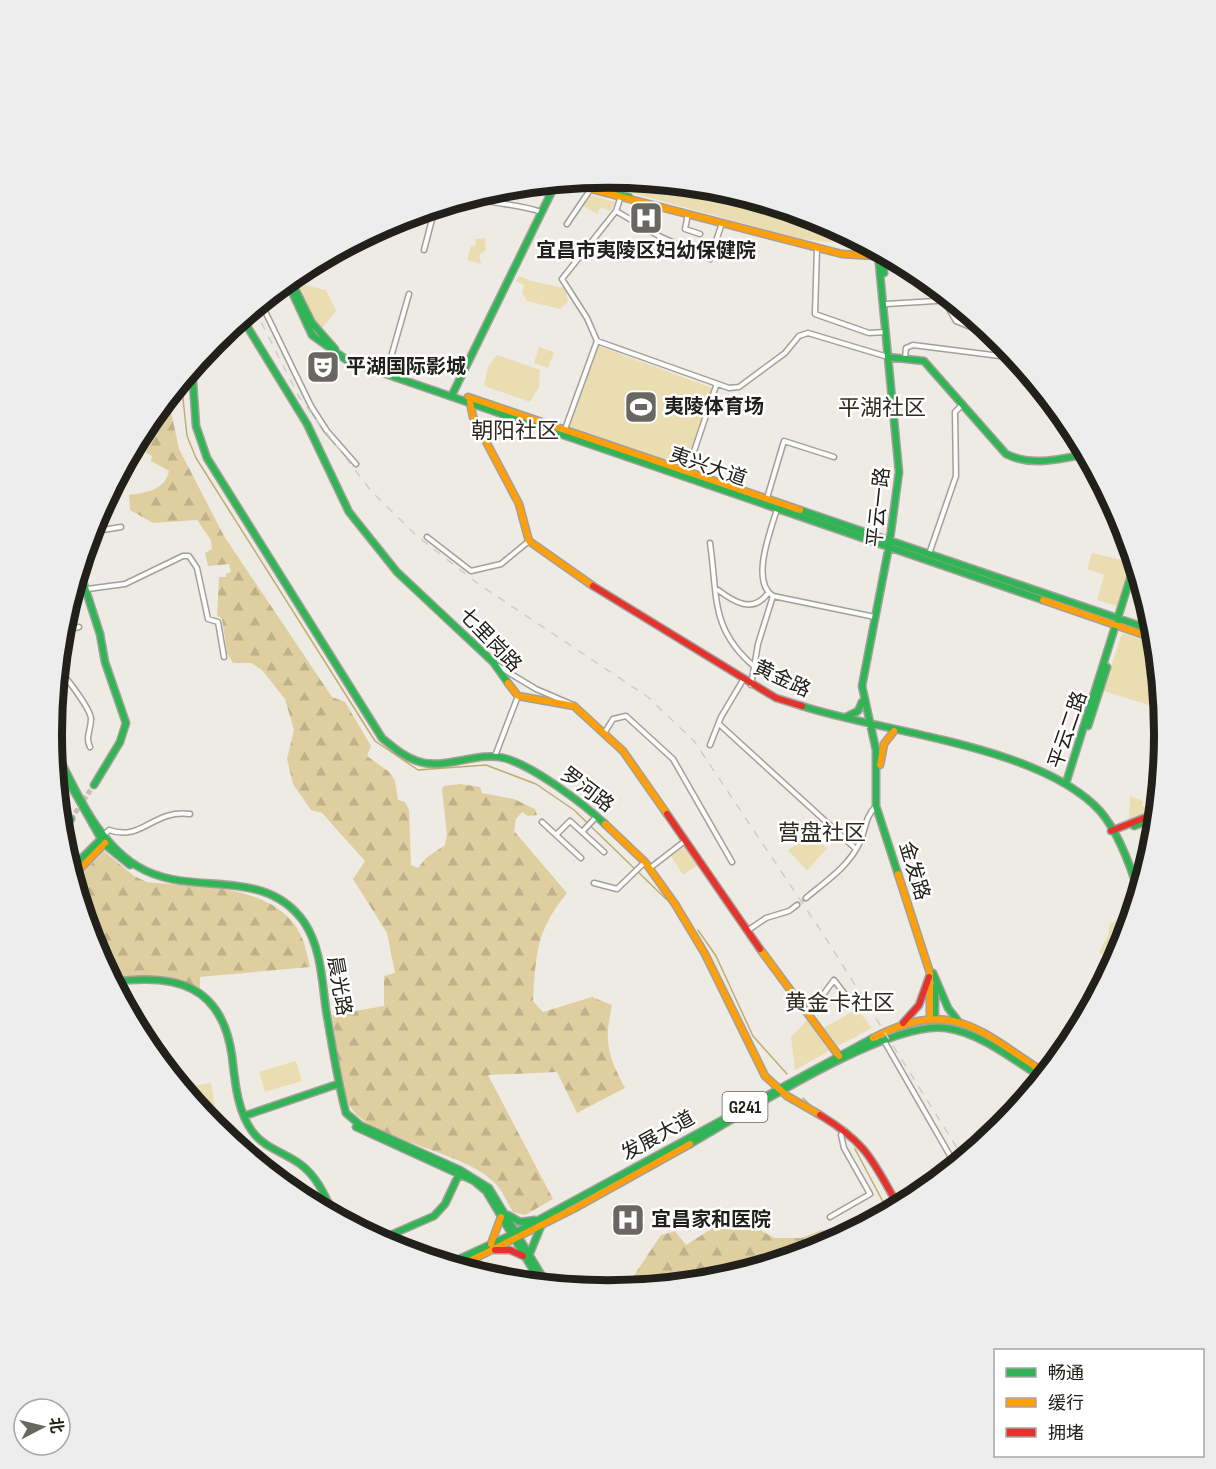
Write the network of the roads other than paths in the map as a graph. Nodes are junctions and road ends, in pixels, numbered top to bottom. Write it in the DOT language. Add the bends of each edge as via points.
graph roads {
  1 [pos="596,188"];
  2 [pos="586,189"];
  3 [pos="590,190"];
  4 [pos="552,191"];
  5 [pos="621,197"];
  6 [pos="489,202"];
  7 [pos="616,211"];
  8 [pos="541,212"];
  9 [pos="688,214"];
  10 [pos="433,217"];
  11 [pos="722,222"];
  12 [pos="567,224"];
  13 [pos="700,234"];
  14 [pos="817,248"];
  15 [pos="424,250"];
  16 [pos="867,254"];
  17 [pos="868,254"];
  18 [pos="881,261"];
  19 [pos="882,261"];
  20 [pos="293,288"];
  21 [pos="292,289"];
  22 [pos="409,294"];
  23 [pos="942,302"];
  24 [pos="886,304"];
  25 [pos="948,307"];
  26 [pos="264,310"];
  27 [pos="247,325"];
  28 [pos="972,327"];
  29 [pos="886,332"];
  30 [pos="597,341"];
  31 [pos="1002,356"];
  32 [pos="890,357"];
  33 [pos="905,358"];
  34 [pos="387,371"];
  35 [pos="191,381"];
  36 [pos="716,386"];
  37 [pos="453,394"];
  38 [pos="470,402"];
  39 [pos="962,405"];
  40 [pos="565,429"];
  41 [pos="1077,455"];
  42 [pos="834,457"];
  43 [pos="356,464"];
  44 [pos="687,472"];
  45 [pos="766,499"];
  46 [pos="777,509"];
  47 [pos="121,527"];
  48 [pos="101,530"];
  49 [pos="427,537"];
  50 [pos="529,541"];
  51 [pos="710,543"];
  52 [pos="891,544"];
  53 [pos="929,554"];
  54 [pos="1131,578"];
  55 [pos="84,582"];
  56 [pos="1133,583"];
  57 [pos="86,589"];
  58 [pos="81,590"];
  59 [pos="717,590"];
  60 [pos="771,594"];
  61 [pos="875,617"];
  62 [pos="1119,622"];
  63 [pos="79,627"];
  64 [pos="1144,628"];
  65 [pos="72,629"];
  66 [pos="1145,634"];
  67 [pos="224,657"];
  68 [pos="493,662"];
  69 [pos="756,668"];
  70 [pos="65,674"];
  71 [pos="743,680"];
  72 [pos="751,685"];
  73 [pos="518,696"];
  74 [pos="862,700"];
  75 [pos="574,706"];
  76 [pos="841,718"];
  77 [pos="719,724"];
  78 [pos="871,725"];
  79 [pos="894,731"];
  80 [pos="605,732"];
  81 [pos="710,745"];
  82 [pos="90,747"];
  83 [pos="495,756"];
  84 [pos="63,763"];
  85 [pos="880,765"];
  86 [pos="63,771"];
  87 [pos="1066,783"];
  88 [pos="94,785"];
  89 [pos="876,806"];
  90 [pos="190,814"];
  91 [pos="597,816"];
  92 [pos="71,819"];
  93 [pos="1148,819"];
  94 [pos="69,821"];
  95 [pos="542,822"];
  96 [pos="582,832"];
  97 [pos="1113,832"];
  98 [pos="556,835"];
  99 [pos="104,840"];
  100 [pos="686,840"];
  101 [pos="856,849"];
  102 [pos="604,852"];
  103 [pos="581,858"];
  104 [pos="732,862"];
  105 [pos="77,864"];
  106 [pos="648,865"];
  107 [pos="79,869"];
  108 [pos="1134,881"];
  109 [pos="594,883"];
  110 [pos="806,898"];
  111 [pos="797,905"];
  112 [pos="747,931"];
  113 [pos="932,973"];
  114 [pos="120,981"];
  115 [pos="847,997"];
  116 [pos="808,1015"];
  117 [pos="933,1019"];
  118 [pos="959,1022"];
  119 [pos="899,1027"];
  120 [pos="933,1027"];
  121 [pos="883,1039"];
  122 [pos="839,1056"];
  123 [pos="1040,1070"];
  124 [pos="1036,1074"];
  125 [pos="336,1085"];
  126 [pos="781,1091"];
  127 [pos="244,1116"];
  128 [pos="844,1130"];
  129 [pos="952,1159"];
  130 [pos="459,1173"];
  131 [pos="894,1200"];
  132 [pos="329,1204"];
  133 [pos="503,1214"];
  134 [pos="830,1217"];
  135 [pos="540,1223"];
  136 [pos="390,1235"];
  137 [pos="516,1236"];
  138 [pos="492,1247"];
  139 [pos="527,1255"];
  140 [pos="459,1260"];
  141 [pos="467,1262"];
  142 [pos="538,1276"];
  143 [pos="542,1277"];
  1 -- 5 [label="main road"];
  2 -- 3 [label="main road"];
  3 -- 5 [label="main road"];
  3 -- 12 [label="street"];
  4 -- 8 [label="main road"];
  5 -- 7 [label="street"];
  5 -- 9 [label="main road"];
  5 -- 17 [label="main road" via="817,246"];
  6 -- 8 [label="street" via="526,206"];
  7 -- 11 [label="street" via="710,259"];
  7 -- 30 [label="street" via="562,279"];
  8 -- 37 [label="main road"];
  9 -- 11 [label="main road"];
  9 -- 13 [label="street" via="685,229"];
  10 -- 15 [label="street"];
  11 -- 14 [label="main road"];
  14 -- 16 [label="main road"];
  14 -- 29 [label="street" via="815,314 869,333"];
  18 -- 29 [label="main road, 平云一路"];
  19 -- 24 [label="main road, 平云一路"];
  20 -- 34 [label="main road, 夷兴大道" via="318,334 350,358"];
  21 -- 37 [label="main road, 夷兴大道" via="306,327 331,351 348,361"];
  22 -- 34 [label="street"];
  23 -- 24 [label="street"];
  24 -- 32 [label="main road, 平云一路"];
  25 -- 28 [label="street" via="956,321"];
  26 -- 43 [label="street" via="311,406"];
  27 -- 68 [label="main road, 七里岗路" via="307,424 348,512 397,572"];
  29 -- 32 [label="main road, 平云一路"];
  30 -- 36 [label="street"];
  30 -- 40 [label="street"];
  31 -- 33 [label="street" via="913,345 908,346"];
  32 -- 33 [label="main road"];
  32 -- 36 [label="street" via="808,333 799,336 785,353 739,387"];
  32 -- 52 [label="main road, 平云一路" via="901,473"];
  33 -- 39 [label="main road" via="924,361"];
  34 -- 37 [label="main road, 夷兴大道"];
  35 -- 83 [label="main road, 罗河路" via="196,435 205,460 382,738 419,762 432,764"];
  36 -- 44 [label="street"];
  37 -- 38 [label="main road, 夷兴大道"];
  37 -- 40 [label="main road, 夷兴大道"];
  38 -- 46 [label="main road, 夷兴大道"];
  38 -- 50 [label="main road" via="473,417 519,504"];
  39 -- 41 [label="main road" via="1014,459 1032,461"];
  39 -- 53 [label="street" via="955,412 956,476"];
  40 -- 44 [label="main road, 夷兴大道"];
  42 -- 45 [label="street" via="784,441"];
  44 -- 45 [label="main road, 夷兴大道"];
  45 -- 52 [label="main road, 夷兴大道"];
  46 -- 52 [label="main road, 夷兴大道"];
  46 -- 60 [label="street" via="762,574"];
  47 -- 48 [label="street"];
  49 -- 50 [label="street" via="471,571 501,564"];
  50 -- 71 [label="main road, 黄金路"];
  51 -- 59 [label="street"];
  52 -- 53 [label="main road, 夷兴大道"];
  52 -- 61 [label="main road, 平云一路"];
  52 -- 62 [label="main road, 夷兴大道"];
  52 -- 78 [label="main road, 平云一路" via="865,686"];
  53 -- 62 [label="main road, 夷兴大道"];
  54 -- 62 [label="main road, 平云二路"];
  55 -- 57 [label="main road"];
  56 -- 62 [label="main road, 平云二路"];
  57 -- 58 [label="street"];
  57 -- 67 [label="street" via="125,584 189,556 197,568 208,619 221,627"];
  57 -- 88 [label="main road" via="126,723 120,742"];
  59 -- 60 [label="street" via="744,605 760,602"];
  59 -- 69 [label="street" via="724,633 736,651"];
  60 -- 61 [label="street"];
  60 -- 69 [label="street"];
  61 -- 74 [label="main road, 平云一路"];
  62 -- 64 [label="main road, 夷兴大道"];
  62 -- 66 [label="main road, 夷兴大道"];
  62 -- 87 [label="main road, 平云二路"];
  63 -- 65 [label="street"];
  68 -- 73 [label="main road, 七里岗路"];
  68 -- 75 [label="street" via="536,689"];
  69 -- 72 [label="street"];
  70 -- 82 [label="street" via="90,716"];
  71 -- 72 [label="main road, 黄金路"];
  71 -- 77 [label="street"];
  72 -- 76 [label="main road, 黄金路" via="804,708"];
  73 -- 75 [label="main road, 七里岗路"];
  73 -- 83 [label="street"];
  74 -- 76 [label="main road" via="854,716"];
  74 -- 78 [label="main road, 平云一路"];
  75 -- 80 [label="main road, 七里岗路"];
  76 -- 78 [label="main road, 黄金路"];
  77 -- 81 [label="street"];
  77 -- 101 [label="street"];
  78 -- 79 [label="main road, 黄金路"];
  78 -- 85 [label="main road, 金发路"];
  78 -- 89 [label="main road, 金发路" via="878,761"];
  79 -- 85 [label="main road" via="884,744"];
  79 -- 87 [label="main road, 黄金路" via="953,744 1048,773"];
  80 -- 100 [label="main road, 七里岗路" via="647,782"];
  80 -- 104 [label="street" via="613,719 626,716 673,759"];
  83 -- 91 [label="main road, 罗河路" via="541,776"];
  84 -- 99 [label="main road, 晨光路"];
  85 -- 113 [label="main road, 金发路" via="878,805"];
  86 -- 99 [label="main road, 晨光路"];
  87 -- 97 [label="main road, 黄金路" via="1100,810"];
  89 -- 101 [label="street" via="869,813"];
  89 -- 113 [label="main road, 金发路"];
  90 -- 99 [label="street" via="171,813 130,832 118,834 109,830"];
  91 -- 96 [label="street"];
  91 -- 106 [label="main road, 罗河路"];
  92 -- 94 [label="main road"];
  93 -- 97 [label="main road"];
  95 -- 98 [label="street"];
  96 -- 98 [label="street" via="570,821"];
  96 -- 102 [label="street"];
  97 -- 108 [label="main road, 黄金路"];
  98 -- 103 [label="street"];
  99 -- 105 [label="main road"];
  99 -- 107 [label="main road"];
  99 -- 125 [label="main road, 晨光路" via="119,858 154,877 254,889 294,912 310,937"];
  100 -- 106 [label="street"];
  100 -- 112 [label="main road, 七里岗路"];
  101 -- 110 [label="street" via="844,865"];
  106 -- 109 [label="street" via="617,889"];
  106 -- 126 [label="main road, 罗河路" via="705,954 765,1076"];
  111 -- 112 [label="street"];
  112 -- 116 [label="main road, 七里岗路"];
  113 -- 117 [label="main road, 金发路"];
  113 -- 118 [label="main road"];
  113 -- 119 [label="main road" via="919,1005"];
  114 -- 127 [label="main road" via="164,980 196,989 207,998 219,1012 226,1030"];
  115 -- 116 [label="street" via="834,980"];
  116 -- 122 [label="main road, 七里岗路"];
  117 -- 118 [label="main road, 发展大道 / G241"];
  117 -- 119 [label="main road, 发展大道 / G241"];
  117 -- 120 [label="main road, 金发路"];
  118 -- 123 [label="main road, 发展大道 / G241"];
  119 -- 122 [label="main road, 发展大道 / G241"];
  120 -- 121 [label="main road, 发展大道 / G241"];
  120 -- 124 [label="main road, 发展大道 / G241" via="958,1029"];
  121 -- 126 [label="main road, 发展大道 / G241"];
  121 -- 129 [label="street"];
  122 -- 126 [label="main road, 发展大道 / G241"];
  125 -- 127 [label="main road"];
  125 -- 130 [label="main road, 晨光路" via="343,1114 357,1128"];
  126 -- 128 [label="main road, 罗河路"];
  126 -- 135 [label="main road, 发展大道 / G241"];
  127 -- 132 [label="main road" via="255,1135 301,1164 320,1186"];
  128 -- 131 [label="main road, 罗河路" via="867,1150"];
  128 -- 134 [label="street" via="844,1148 870,1194"];
  130 -- 133 [label="main road, 晨光路" via="486,1191"];
  130 -- 136 [label="main road" via="434,1216"];
  133 -- 135 [label="main road" via="520,1222"];
  133 -- 137 [label="main road, 晨光路"];
  133 -- 138 [label="main road"];
  135 -- 137 [label="main road, 发展大道 / G241"];
  135 -- 139 [label="main road"];
  137 -- 138 [label="main road, 发展大道 / G241"];
  137 -- 139 [label="main road, 晨光路"];
  138 -- 139 [label="main road"];
  138 -- 140 [label="main road, 发展大道 / G241"];
  138 -- 141 [label="main road, 发展大道 / G241"];
  139 -- 142 [label="main road, 晨光路"];
  139 -- 143 [label="main road, 晨光路"];
}
